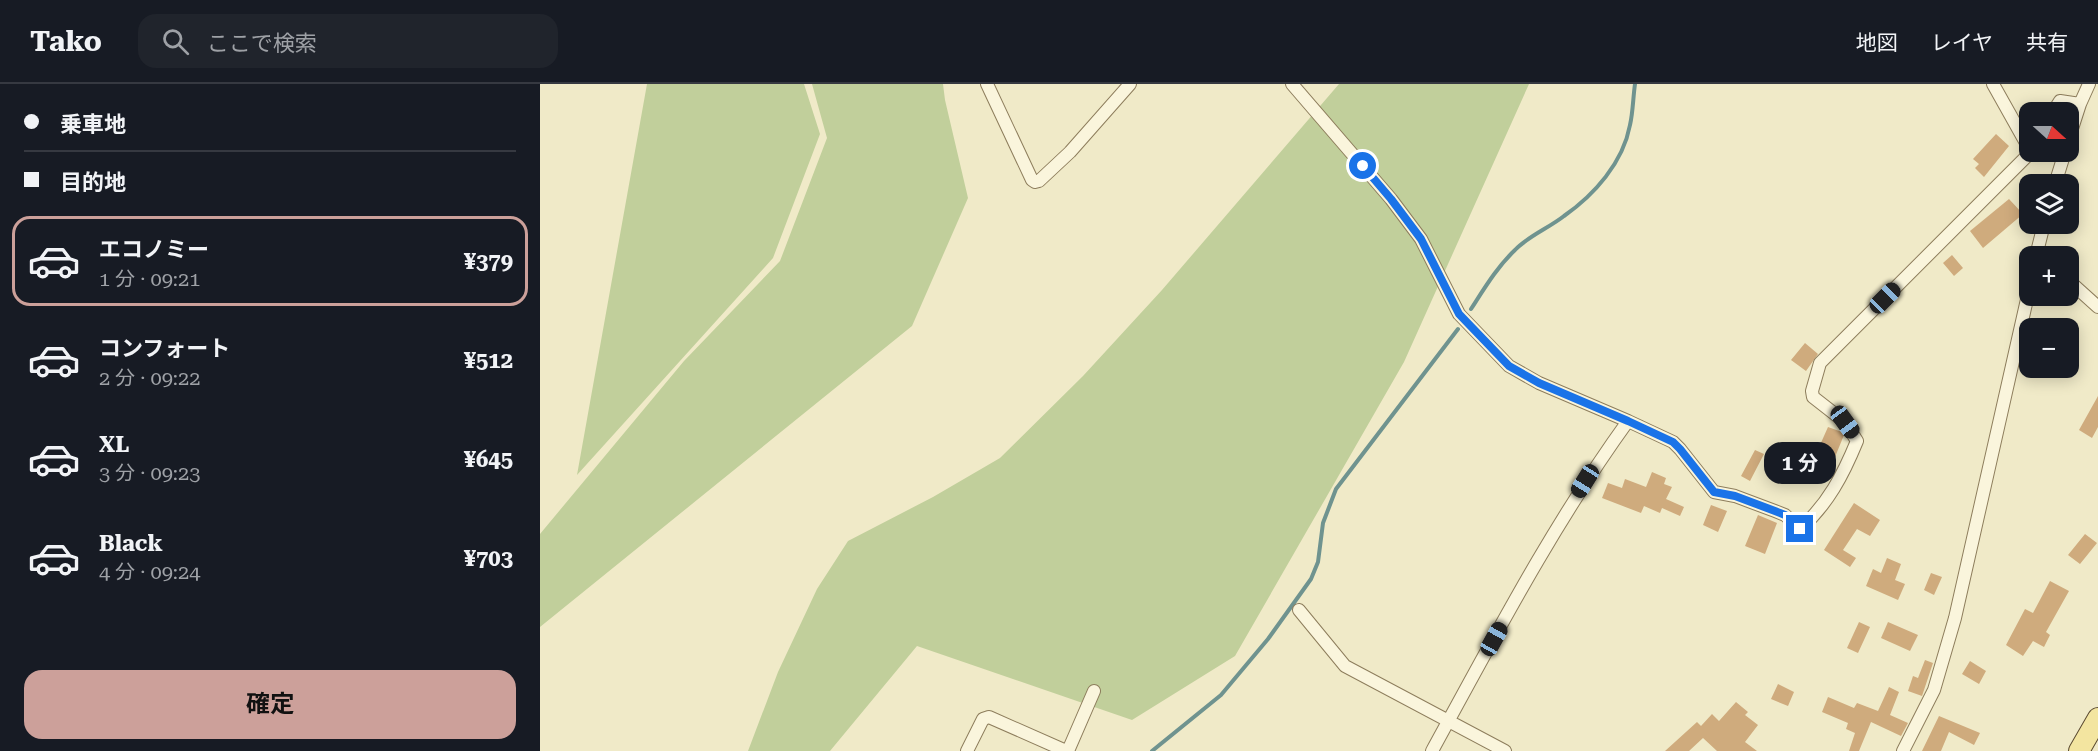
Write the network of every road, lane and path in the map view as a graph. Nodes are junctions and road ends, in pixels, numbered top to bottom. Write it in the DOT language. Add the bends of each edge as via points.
graph roads {
  1 [pos="987,84"];
  2 [pos="1130,84"];
  3 [pos="1292,84"];
  4 [pos="1993,84"];
  5 [pos="2089,84"];
  6 [pos="2080,104"];
  7 [pos="2079,107"];
  8 [pos="2019,131"];
  9 [pos="2019,162"];
  10 [pos="2079,290"];
  11 [pos="2025,306"];
  12 [pos="2098,307"];
  13 [pos="1628,421"];
  14 [pos="1299,610"];
  15 [pos="1094,691"];
  16 [pos="2098,718"];
  17 [pos="1448,722"];
  18 [pos="967,751"];
  19 [pos="1067,751"];
  20 [pos="1432,751"];
  21 [pos="1505,751"];
  22 [pos="1903,751"];
  23 [pos="2079,751"];
  1 -- 2 [label="street" via="1035,182 1070,152"];
  3 -- 13 [label="street" via="1391,199 1421,239 1459,314 1509,366"];
  4 -- 8 [label="street"];
  5 -- 6 [label="street"];
  6 -- 7 [label="street"];
  9 -- 13 [label="street" via="1820,363 1813,397 1845,422 1857,441 1826,503 1800,529 1785,515 1714,492 1673,442"];
  10 -- 12 [label="street"];
  11 -- 22 [label="street" via="1955,618 1934,690"];
  13 -- 17 [label="street" via="1545,546"];
  14 -- 17 [label="street" via="1345,666"];
  15 -- 19 [label="street"];
  16 -- 23 [label="main road"];
  17 -- 20 [label="street"];
  17 -- 21 [label="street"];
  18 -- 19 [label="street" via="983,719 989,717"];
}
